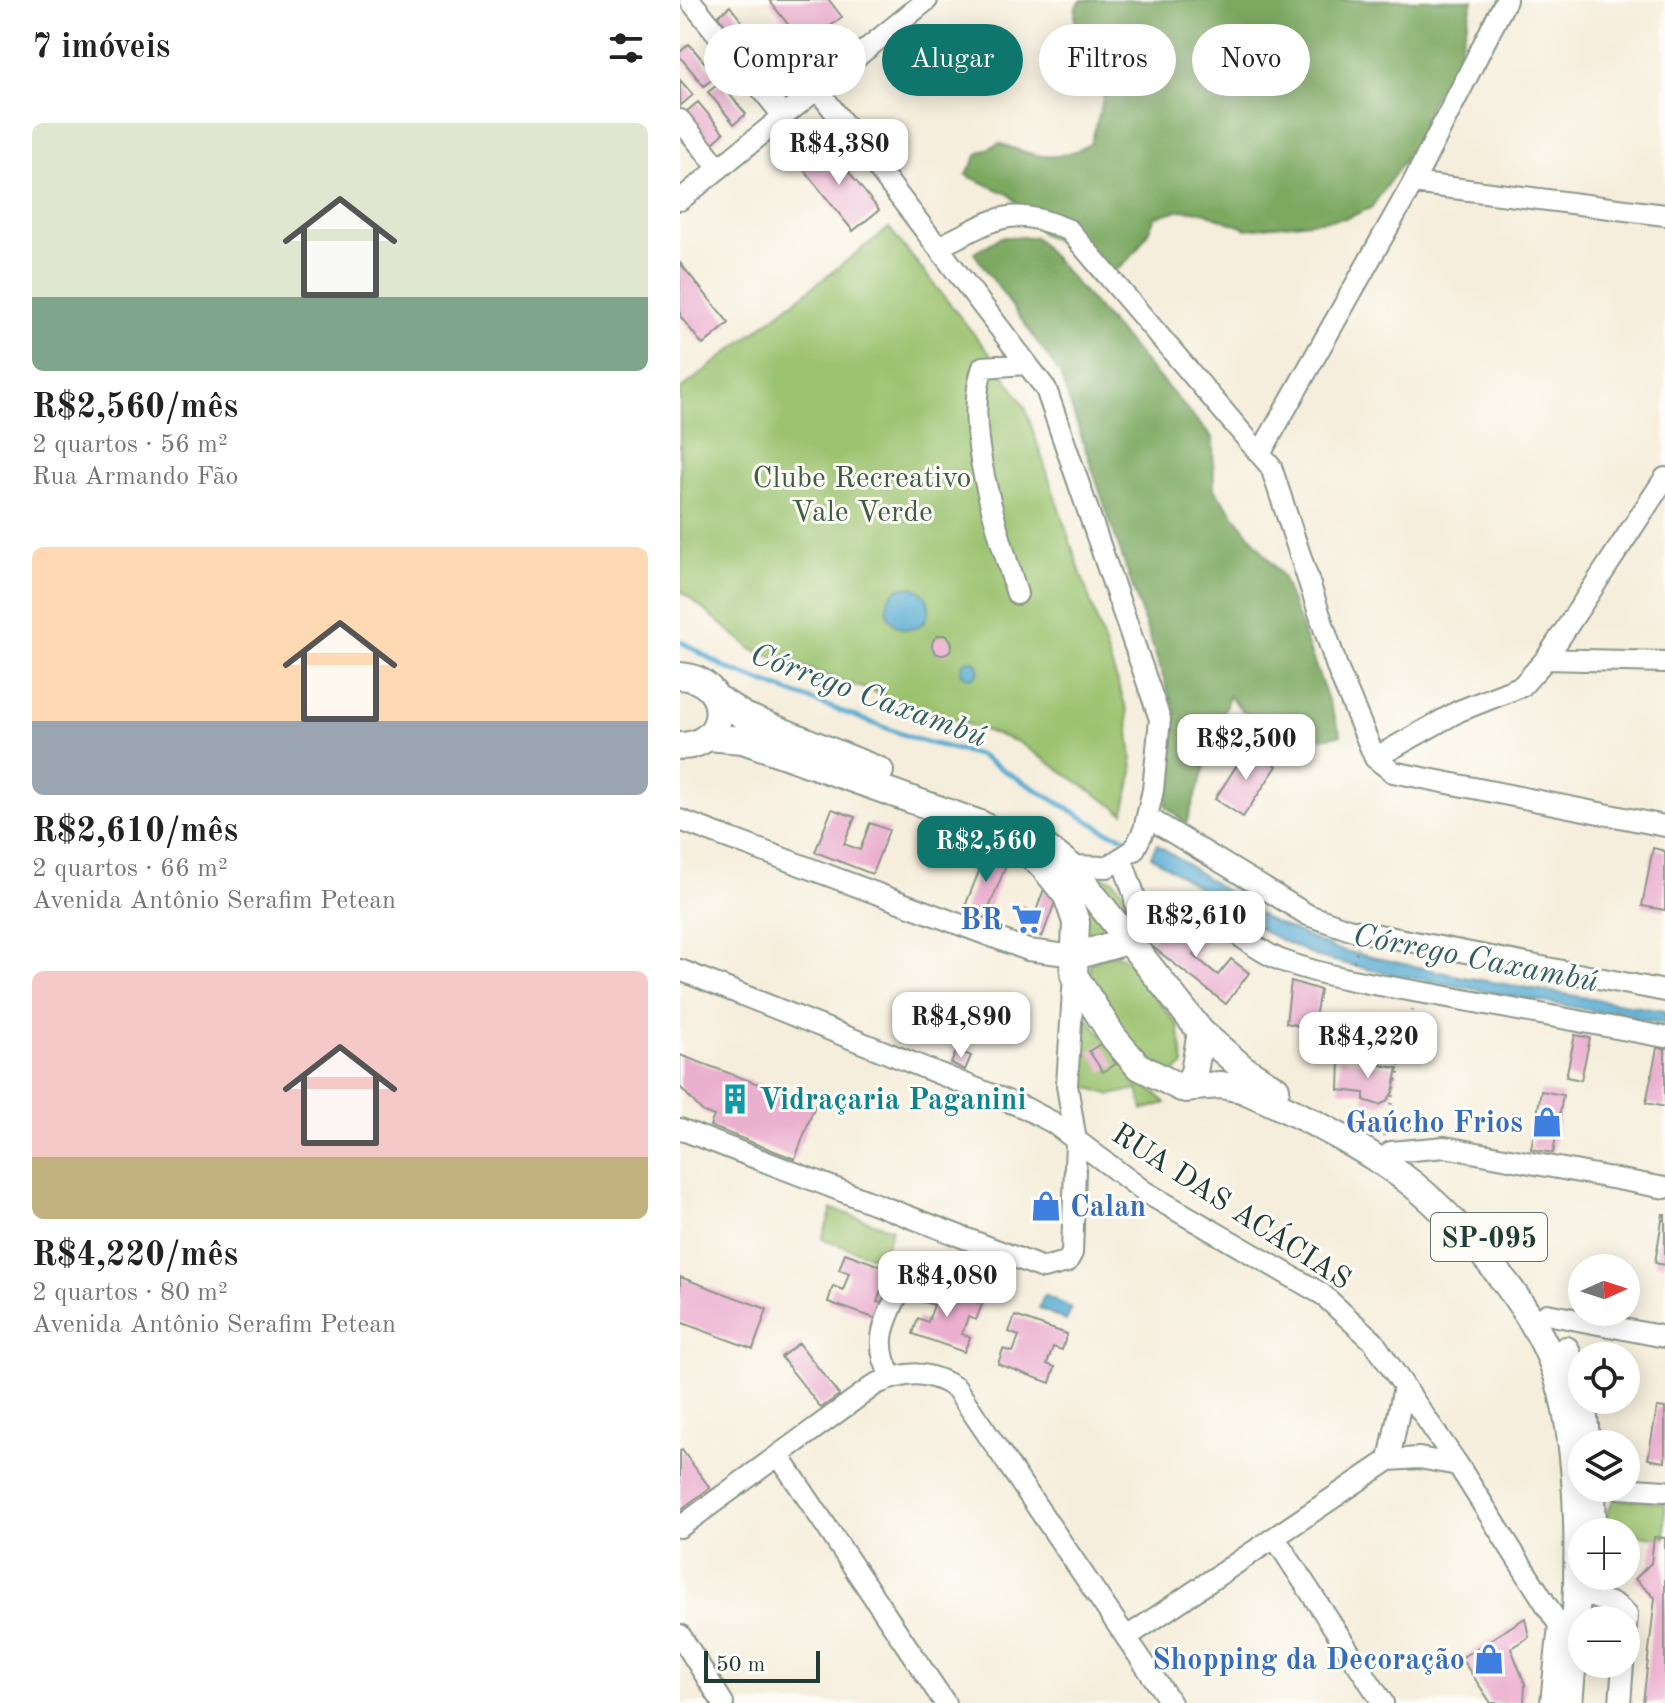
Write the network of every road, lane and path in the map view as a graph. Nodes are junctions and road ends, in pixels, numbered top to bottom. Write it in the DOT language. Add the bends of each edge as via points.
graph roads {
  1 [pos="690,0"];
  2 [pos="927,0"];
  3 [pos="1506,0"];
  4 [pos="866,50"];
  5 [pos="810,96"];
  6 [pos="823,96"];
  7 [pos="784,117"];
  8 [pos="680,120"];
  9 [pos="719,168"];
  10 [pos="1413,183"];
  11 [pos="680,200"];
  12 [pos="1663,211"];
  13 [pos="938,247"];
  14 [pos="1027,364"];
  15 [pos="1260,454"];
  16 [pos="1665,478"];
  17 [pos="1017,594"];
  18 [pos="1546,659"];
  19 [pos="1665,662"];
  20 [pos="680,676"];
  21 [pos="717,698"];
  22 [pos="695,742"];
  23 [pos="1375,758"];
  24 [pos="680,820"];
  25 [pos="1146,824"];
  26 [pos="1665,826"];
  27 [pos="1128,855"];
  28 [pos="1070,866"];
  29 [pos="1135,932"];
  30 [pos="1074,966"];
  31 [pos="685,973"];
  32 [pos="1416,991"];
  33 [pos="1665,991"];
  34 [pos="1201,1032"];
  35 [pos="1665,1037"];
  36 [pos="1067,1085"];
  37 [pos="1186,1089"];
  38 [pos="1025,1108"];
  39 [pos="680,1129"];
  40 [pos="1076,1141"];
  41 [pos="1386,1149"];
  42 [pos="1665,1188"];
  43 [pos="904,1281"];
  44 [pos="1547,1314"];
  45 [pos="1665,1337"];
  46 [pos="892,1378"];
  47 [pos="1404,1387"];
  48 [pos="1585,1430"];
  49 [pos="779,1456"];
  50 [pos="1389,1460"];
  51 [pos="1458,1465"];
  52 [pos="1640,1489"];
  53 [pos="1665,1491"];
  54 [pos="680,1527"];
  55 [pos="1275,1538"];
  56 [pos="1582,1606"];
  57 [pos="1584,1606"];
  58 [pos="680,1635"];
  59 [pos="1127,1637"];
  60 [pos="1568,1654"];
  61 [pos="1573,1678"];
  62 [pos="1588,1678"];
  63 [pos="1622,1678"];
  64 [pos="723,1703"];
  65 [pos="945,1703"];
  66 [pos="1171,1703"];
  67 [pos="1383,1703"];
  68 [pos="1551,1703"];
  69 [pos="1569,1703"];
  70 [pos="1585,1703"];
  71 [pos="1620,1703"];
  1 -- 7 [label="street"];
  2 -- 4 [label="street"];
  3 -- 10 [label="street"];
  5 -- 7 [label="street"];
  6 -- 13 [label="street"];
  7 -- 9 [label="street"];
  8 -- 9 [label="street"];
  9 -- 11 [label="street"];
  10 -- 12 [label="street"];
  10 -- 15 [label="street"];
  13 -- 14 [label="street"];
  13 -- 15 [label="street" via="1005,216 1035,215 1069,230"];
  14 -- 17 [label="street" via="983,367 978,402 979,449"];
  14 -- 25 [label="street" via="1046,389 1160,719"];
  15 -- 23 [label="street" via="1271,467 1338,670"];
  16 -- 18 [label="street"];
  18 -- 19 [label="street"];
  18 -- 23 [label="street" via="1522,686 1459,711"];
  20 -- 21 [label="main road, SP-095" via="703,681"];
  21 -- 22 [label="main road" via="718,719"];
  21 -- 28 [label="main road, SP-095" via="744,716 983,811 1024,831"];
  22 -- 30 [label="main road" via="744,752 973,835 1043,866 1067,896 1076,922"];
  23 -- 26 [label="street" via="1393,772 1416,779"];
  24 -- 30 [label="street"];
  25 -- 27 [label="street"];
  25 -- 33 [label="street" via="1308,915 1348,929"];
  27 -- 28 [label="street" via="1107,867"];
  27 -- 29 [label="street"];
  28 -- 29 [label="main road, SP-095"];
  29 -- 30 [label="main road"];
  29 -- 32 [label="street" via="1161,906 1180,906 1280,961"];
  29 -- 34 [label="main road, SP-095"];
  30 -- 36 [label="street"];
  30 -- 37 [label="main road, SP-095" via="1114,1038 1138,1066"];
  31 -- 38 [label="street, RUA DAS ACÁCIAS"];
  32 -- 35 [label="street"];
  32 -- 41 [label="path"];
  34 -- 37 [label="main road"];
  34 -- 41 [label="main road, SP-095" via="1244,1069"];
  36 -- 38 [label="street" via="1043,1104"];
  36 -- 40 [label="street"];
  37 -- 57 [label="main road, SP-095" via="1242,1089 1404,1177 1499,1273 1552,1360 1566,1411"];
  38 -- 40 [label="street, RUA DAS ACÁCIAS"];
  39 -- 40 [label="street" via="1043,1268 1067,1262 1072,1253"];
  40 -- 47 [label="street, RUA DAS ACÁCIAS" via="1145,1192 1322,1294 1373,1341"];
  41 -- 42 [label="street" via="1445,1147"];
  41 -- 44 [label="main road, SP-095" via="1453,1200 1511,1259"];
  43 -- 46 [label="street" via="879,1336"];
  44 -- 45 [label="street"];
  44 -- 48 [label="main road, SP-095" via="1568,1354"];
  46 -- 49 [label="street" via="876,1384"];
  46 -- 59 [label="street" via="933,1374 956,1388"];
  47 -- 50 [label="street"];
  47 -- 51 [label="street, RUA DAS ACÁCIAS"];
  49 -- 54 [label="street"];
  49 -- 65 [label="street"];
  50 -- 51 [label="street" via="1419,1458"];
  50 -- 55 [label="street"];
  51 -- 56 [label="street, RUA DAS ACÁCIAS"];
  52 -- 53 [label="street"];
  55 -- 59 [label="street"];
  55 -- 67 [label="street"];
  58 -- 64 [label="street"];
  59 -- 66 [label="street"];
  60 -- 68 [label="street"];
  61 -- 69 [label="main road, SP-095"];
  62 -- 70 [label="main road"];
  63 -- 71 [label="street"];
}
